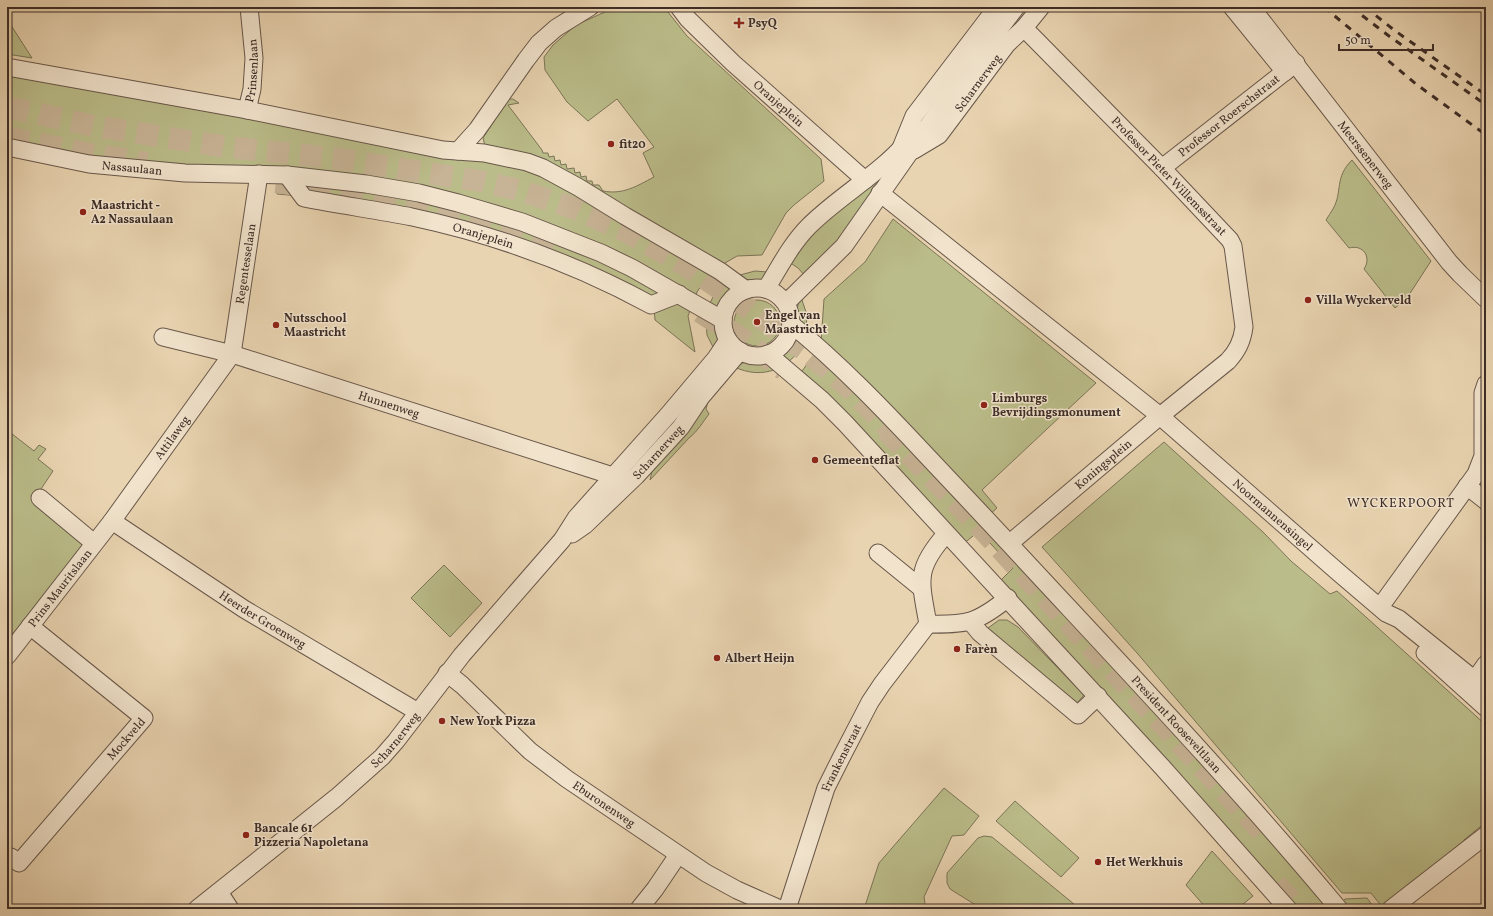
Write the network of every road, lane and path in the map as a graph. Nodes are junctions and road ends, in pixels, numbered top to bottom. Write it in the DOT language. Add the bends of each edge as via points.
graph roads {
  1 [pos="249,7"];
  2 [pos="590,7"];
  3 [pos="998,7"];
  4 [pos="1016,7"];
  5 [pos="1041,7"];
  6 [pos="1232,7"];
  7 [pos="1251,7"];
  8 [pos="689,11"];
  9 [pos="1024,28"];
  10 [pos="7,67"];
  11 [pos="1290,68"];
  12 [pos="247,110"];
  13 [pos="7,147"];
  14 [pos="458,151"];
  15 [pos="905,151"];
  16 [pos="1162,168"];
  17 [pos="259,174"];
  18 [pos="287,175"];
  19 [pos="865,180"];
  20 [pos="880,193"];
  21 [pos="766,289"];
  22 [pos="746,290"];
  23 [pos="679,294"];
  24 [pos="1486,299"];
  25 [pos="786,303"];
  26 [pos="723,320"];
  27 [pos="791,324"];
  28 [pos="163,337"];
  29 [pos="734,346"];
  30 [pos="232,354"];
  31 [pos="768,354"];
  32 [pos="1486,384"];
  33 [pos="1160,416"];
  34 [pos="613,476"];
  35 [pos="1467,486"];
  36 [pos="40,498"];
  37 [pos="1486,500"];
  38 [pos="112,521"];
  39 [pos="946,534"];
  40 [pos="562,540"];
  41 [pos="94,543"];
  42 [pos="1010,543"];
  43 [pos="878,553"];
  44 [pos="921,588"];
  45 [pos="1008,598"];
  46 [pos="1383,610"];
  47 [pos="971,622"];
  48 [pos="928,624"];
  49 [pos="30,626"];
  50 [pos="7,656"];
  51 [pos="1486,664"];
  52 [pos="447,674"];
  53 [pos="1476,687"];
  54 [pos="1098,696"];
  55 [pos="1486,708"];
  56 [pos="418,712"];
  57 [pos="1485,838"];
  58 [pos="678,855"];
  59 [pos="11,857"];
  60 [pos="219,892"];
  61 [pos="197,909"];
  62 [pos="230,909"];
  63 [pos="639,909"];
  64 [pos="780,909"];
  65 [pos="787,909"];
  66 [pos="1288,909"];
  67 [pos="1339,909"];
  68 [pos="1391,909"];
  1 -- 12 [label="street, Prinsenlaan" via="254,58 252,89"];
  2 -- 14 [label="street" via="556,28 539,43 477,130"];
  3 -- 15 [label="street, Scharnerweg" via="914,116"];
  4 -- 15 [label="street, Scharnerweg"];
  5 -- 9 [label="street, Scharnerweg"];
  6 -- 11 [label="street, Meerssenerweg"];
  7 -- 11 [label="street, Meerssenerweg"];
  8 -- 19 [label="street, Oranjeplein" via="733,63"];
  9 -- 15 [label="street, Scharnerweg" via="1007,44 939,135"];
  9 -- 16 [label="street, Professor Pieter Willemsstraat"];
  10 -- 12 [label="street"];
  11 -- 16 [label="street, Professor Roerschstraat"];
  11 -- 24 [label="street, Meerssenerweg" via="1449,262"];
  12 -- 14 [label="street"];
  13 -- 17 [label="street, Nassaulaan" via="89,164 185,173"];
  14 -- 22 [label="street" via="498,155 543,168 704,261"];
  15 -- 19 [label="street, Scharnerweg" via="892,157"];
  15 -- 20 [label="street, Scharnerweg"];
  16 -- 33 [label="street, Professor Pieter Willemsstraat" via="1230,240 1233,246 1244,327 1239,346 1228,361"];
  17 -- 18 [label="street, Oranjeplein"];
  17 -- 30 [label="street, Regentesselaan"];
  18 -- 23 [label="street, Oranjeplein" via="419,193 491,212 601,253"];
  18 -- 23 [label="street, Oranjeplein" via="304,198 411,217 509,242 595,276 652,305"];
  19 -- 21 [label="street, Scharnerweg" via="807,227"];
  20 -- 25 [label="street, Scharnerweg" via="844,246"];
  20 -- 33 [label="street"];
  21 -- 22 [label="street"];
  21 -- 25 [label="street"];
  22 -- 26 [label="street" via="736,295 728,304"];
  23 -- 26 [label="street, Oranjeplein"];
  25 -- 27 [label="street" via="791,315"];
  26 -- 29 [label="street" via="724,331"];
  27 -- 31 [label="street" via="784,342 777,350"];
  27 -- 42 [label="street" via="861,386"];
  28 -- 30 [label="street, Hunnenweg"];
  29 -- 31 [label="street" via="757,356"];
  29 -- 34 [label="street, Scharnerweg" via="716,358"];
  29 -- 40 [label="street, Scharnerweg" via="726,367 681,427 636,476 585,525"];
  30 -- 34 [label="street, Hunnenweg"];
  30 -- 38 [label="street, Attilaweg"];
  31 -- 39 [label="street" via="845,422"];
  32 -- 35 [label="street" via="1483,393 1483,456 1476,474"];
  33 -- 42 [label="street, Koningsplein"];
  33 -- 46 [label="street, Noormannensingel"];
  34 -- 40 [label="street, Scharnerweg" via="576,518"];
  35 -- 37 [label="street"];
  35 -- 46 [label="street"];
  36 -- 41 [label="street"];
  38 -- 41 [label="street, Prins Mauritslaan"];
  38 -- 56 [label="street, Heerder Groenweg" via="244,609"];
  39 -- 44 [label="street" via="928,558 922,572"];
  39 -- 45 [label="street"];
  40 -- 52 [label="street, Scharnerweg"];
  41 -- 49 [label="street, Prins Mauritslaan"];
  42 -- 67 [label="street, President Rooseveltlaan" via="1192,741"];
  43 -- 44 [label="street"];
  44 -- 48 [label="street"];
  45 -- 47 [label="street" via="992,611"];
  45 -- 54 [label="street"];
  46 -- 53 [label="street, Noormannensingel" via="1399,619"];
  47 -- 48 [label="street"];
  47 -- 54 [label="street" via="980,633 1078,715"];
  48 -- 65 [label="street, Frankenstraat" via="870,702 826,788"];
  49 -- 50 [label="street, Prins Mauritslaan"];
  49 -- 59 [label="street, Mockveld" via="144,718 19,863"];
  51 -- 53 [label="street"];
  52 -- 56 [label="street, Scharnerweg"];
  52 -- 58 [label="street, Eburonenweg" via="547,765"];
  53 -- 55 [label="street, Noormannensingel"];
  54 -- 66 [label="street"];
  56 -- 60 [label="street, Scharnerweg" via="376,763"];
  57 -- 68 [label="street"];
  58 -- 63 [label="street"];
  58 -- 64 [label="street, Eburonenweg" via="737,890"];
  60 -- 61 [label="street, Scharnerweg"];
  60 -- 62 [label="street"];
}
